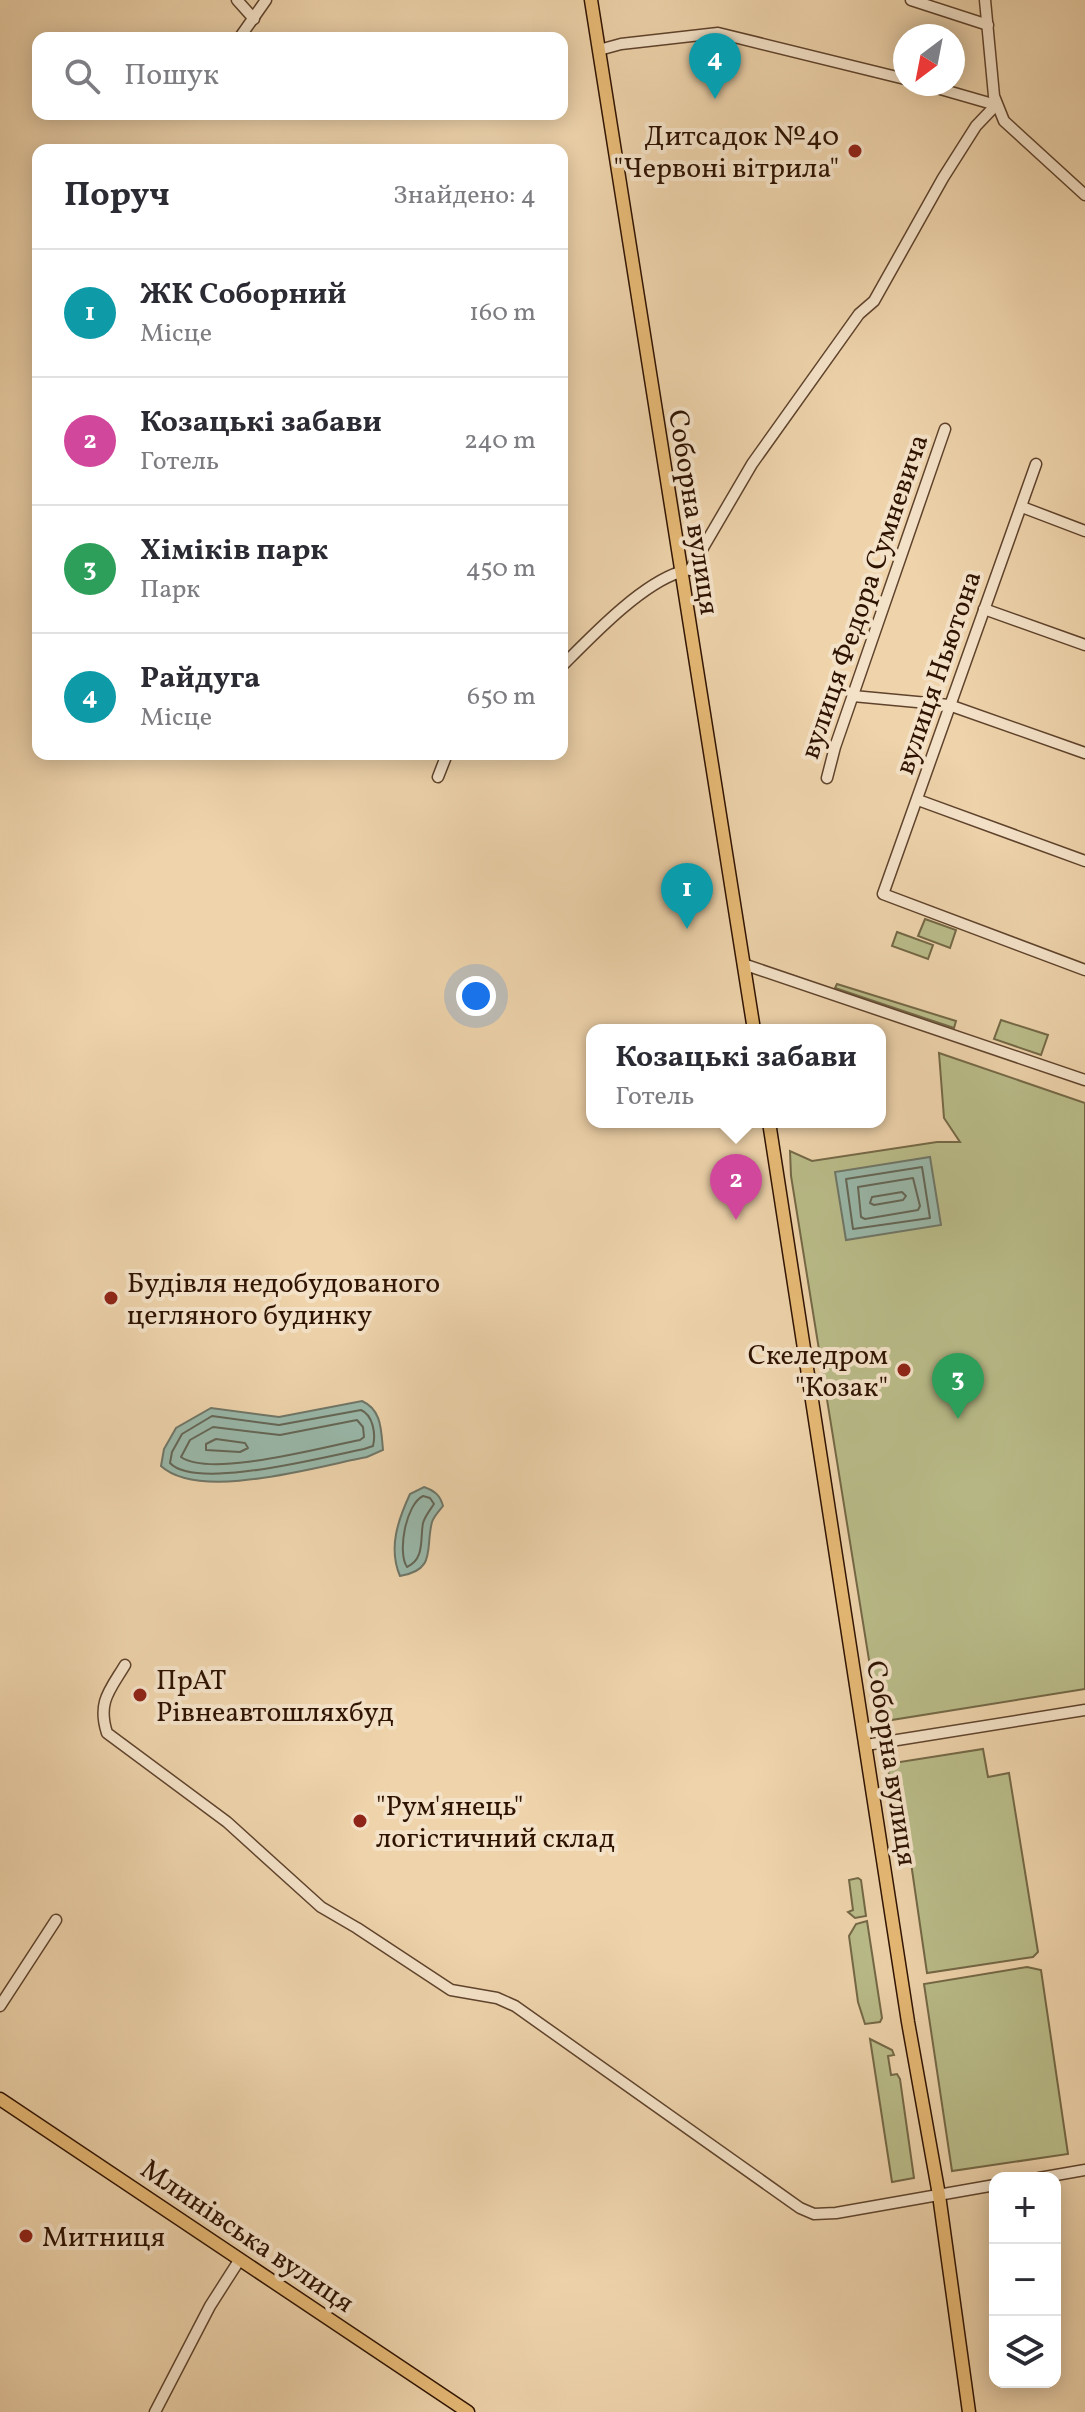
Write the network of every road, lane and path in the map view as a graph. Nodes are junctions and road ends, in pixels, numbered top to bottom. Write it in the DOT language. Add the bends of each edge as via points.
graph roads {
  1 [pos="237,0"];
  2 [pos="266,0"];
  3 [pos="591,0"];
  4 [pos="911,0"];
  5 [pos="985,0"];
  6 [pos="254,19"];
  7 [pos="988,25"];
  8 [pos="244,32"];
  9 [pos="599,50"];
  10 [pos="893,76"];
  11 [pos="965,96"];
  12 [pos="996,105"];
  13 [pos="1085,195"];
  14 [pos="945,429"];
  15 [pos="1036,464"];
  16 [pos="1022,507"];
  17 [pos="1085,531"];
  18 [pos="685,571"];
  19 [pos="984,609"];
  20 [pos="1085,645"];
  21 [pos="568,660"];
  22 [pos="853,696"];
  23 [pos="949,705"];
  24 [pos="1085,753"];
  25 [pos="445,760"];
  26 [pos="438,777"];
  27 [pos="827,778"];
  28 [pos="918,800"];
  29 [pos="1085,861"];
  30 [pos="743,964"];
  31 [pos="1085,970"];
  32 [pos="753,1024"];
  33 [pos="1085,1080"];
  34 [pos="770,1128"];
  35 [pos="125,1665"];
  36 [pos="1085,1710"];
  37 [pos="866,1745"];
  38 [pos="56,1920"];
  39 [pos="0,2006"];
  40 [pos="0,2099"];
  41 [pos="1085,2170"];
  42 [pos="1061,2174"];
  43 [pos="989,2186"];
  44 [pos="939,2195"];
  45 [pos="240,2259"];
  46 [pos="155,2412"];
  47 [pos="468,2412"];
  48 [pos="969,2412"];
  1 -- 6 [label="street"];
  2 -- 6 [label="street"];
  3 -- 9 [label="main road, Соборна вулиця"];
  4 -- 7 [label="street"];
  5 -- 7 [label="street"];
  6 -- 8 [label="street"];
  7 -- 12 [label="street"];
  9 -- 10 [label="street" via="718,33"];
  9 -- 18 [label="main road, Соборна вулиця"];
  11 -- 12 [label="street"];
  12 -- 13 [label="street" via="1004,121"];
  12 -- 18 [label="street" via="943,178 874,301 859,314 752,464"];
  14 -- 22 [label="street, вулиця Федора Сумневича"];
  15 -- 16 [label="street, вулиця Ньютона"];
  16 -- 17 [label="street"];
  16 -- 19 [label="street, вулиця Ньютона"];
  18 -- 21 [label="street" via="661,578"];
  18 -- 30 [label="main road, Соборна вулиця"];
  19 -- 20 [label="street"];
  19 -- 23 [label="street, вулиця Ньютона"];
  22 -- 23 [label="street"];
  22 -- 27 [label="street, вулиця Федора Сумневича"];
  23 -- 24 [label="street"];
  23 -- 28 [label="street, вулиця Ньютона"];
  25 -- 26 [label="street"];
  28 -- 29 [label="street"];
  28 -- 31 [label="street, вулиця Ньютона" via="883,894"];
  30 -- 32 [label="main road, Соборна вулиця"];
  30 -- 33 [label="street"];
  34 -- 37 [label="main road, Соборна вулиця"];
  35 -- 44 [label="street" via="103,1701 107,1733 227,1822 321,1907 451,1990 515,2006 800,2208 814,2214 836,2213"];
  36 -- 37 [label="street"];
  37 -- 44 [label="main road, Соборна вулиця"];
  38 -- 39 [label="street"];
  40 -- 45 [label="main road, Млинівська вулиця"];
  41 -- 42 [label="street"];
  43 -- 44 [label="street"];
  44 -- 48 [label="main road, Соборна вулиця"];
  45 -- 46 [label="street"];
  45 -- 47 [label="main road, Млинівська вулиця"];
}
